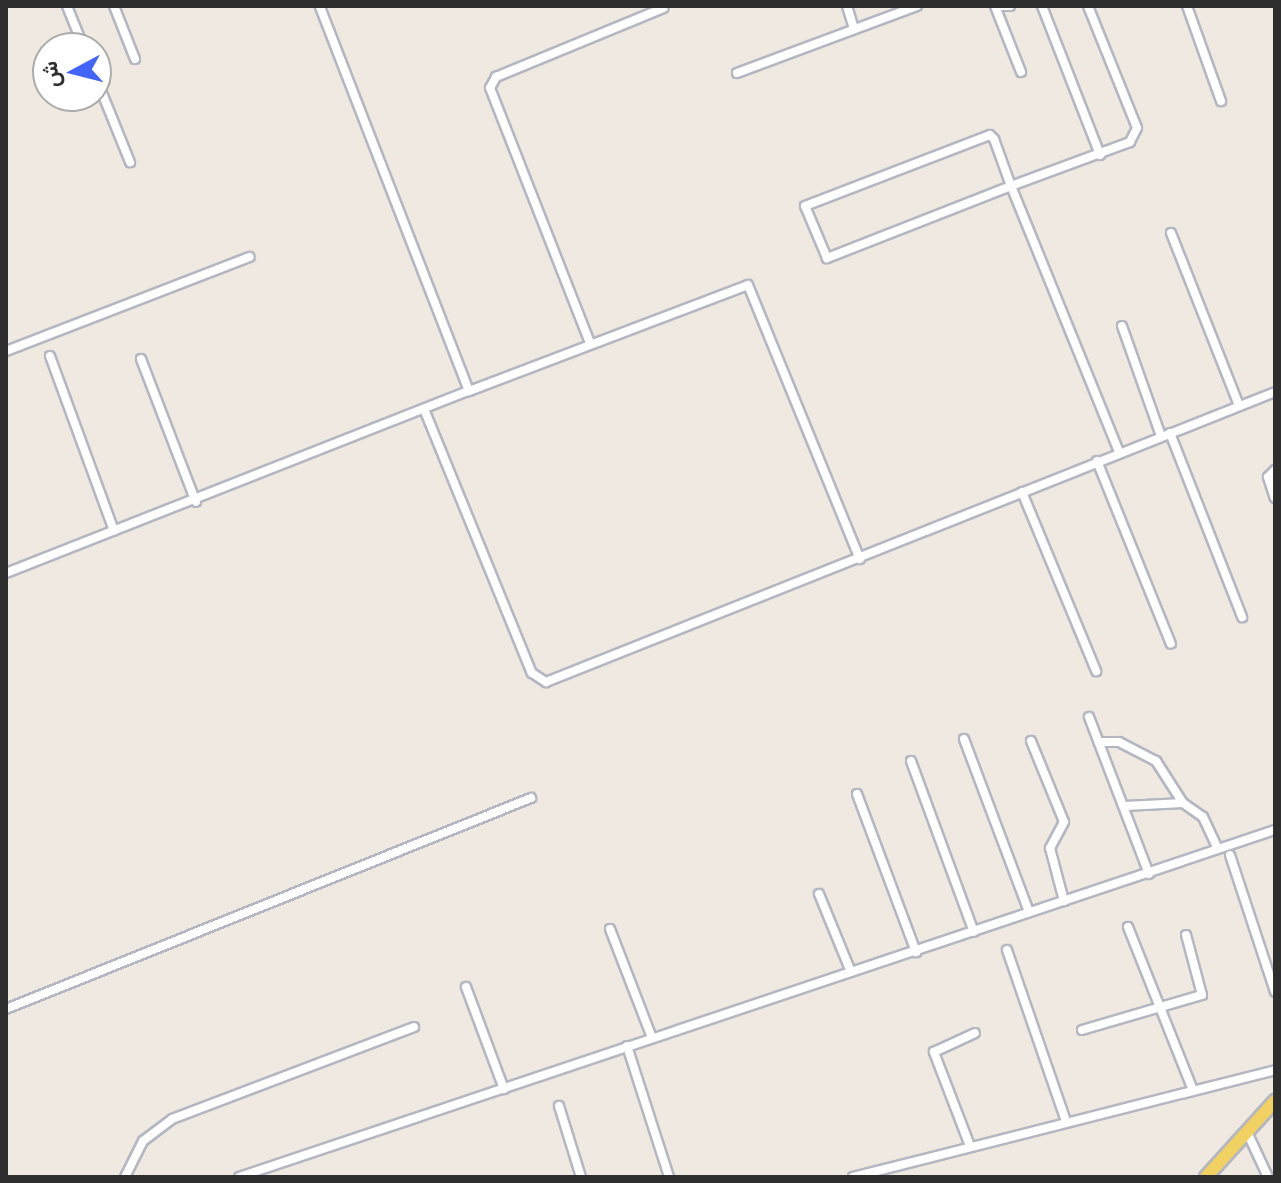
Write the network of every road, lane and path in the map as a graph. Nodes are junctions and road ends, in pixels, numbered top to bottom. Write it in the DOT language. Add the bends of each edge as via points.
graph roads {
  1 [pos="67,6"];
  2 [pos="114,6"];
  3 [pos="320,6"];
  4 [pos="847,6"];
  5 [pos="917,6"];
  6 [pos="996,6"];
  7 [pos="1010,6"];
  8 [pos="1042,6"];
  9 [pos="1088,6"];
  10 [pos="1187,6"];
  11 [pos="663,8"];
  12 [pos="854,29"];
  13 [pos="78,32"];
  14 [pos="135,59"];
  15 [pos="1021,72"];
  16 [pos="737,73"];
  17 [pos="1221,101"];
  18 [pos="110,112"];
  19 [pos="1100,155"];
  20 [pos="130,162"];
  21 [pos="1011,186"];
  22 [pos="1171,233"];
  23 [pos="249,257"];
  24 [pos="1122,326"];
  25 [pos="590,343"];
  26 [pos="6,351"];
  27 [pos="50,356"];
  28 [pos="141,359"];
  29 [pos="469,391"];
  30 [pos="1275,392"];
  31 [pos="1239,406"];
  32 [pos="424,409"];
  33 [pos="1166,435"];
  34 [pos="1119,452"];
  35 [pos="1097,461"];
  36 [pos="1275,470"];
  37 [pos="1022,492"];
  38 [pos="1275,498"];
  39 [pos="196,502"];
  40 [pos="114,531"];
  41 [pos="860,559"];
  42 [pos="6,573"];
  43 [pos="1242,617"];
  44 [pos="1171,644"];
  45 [pos="1096,671"];
  46 [pos="1089,717"];
  47 [pos="964,739"];
  48 [pos="1031,741"];
  49 [pos="1099,742"];
  50 [pos="911,761"];
  51 [pos="857,794"];
  52 [pos="531,798"];
  53 [pos="1183,803"];
  54 [pos="1125,806"];
  55 [pos="1275,830"];
  56 [pos="1218,849"];
  57 [pos="1230,855"];
  58 [pos="1149,874"];
  59 [pos="819,894"];
  60 [pos="1064,901"];
  61 [pos="1029,912"];
  62 [pos="1128,927"];
  63 [pos="610,929"];
  64 [pos="974,932"];
  65 [pos="1186,935"];
  66 [pos="1007,950"];
  67 [pos="916,952"];
  68 [pos="851,972"];
  69 [pos="466,987"];
  70 [pos="1275,992"];
  71 [pos="1160,1007"];
  72 [pos="6,1009"];
  73 [pos="414,1027"];
  74 [pos="1082,1030"];
  75 [pos="975,1033"];
  76 [pos="652,1038"];
  77 [pos="627,1046"];
  78 [pos="1275,1070"];
  79 [pos="504,1089"];
  80 [pos="1193,1090"];
  81 [pos="1275,1101"];
  82 [pos="559,1106"];
  83 [pos="1066,1121"];
  84 [pos="1247,1132"];
  85 [pos="970,1146"];
  86 [pos="125,1177"];
  87 [pos="239,1177"];
  88 [pos="581,1177"];
  89 [pos="669,1177"];
  90 [pos="853,1177"];
  91 [pos="1206,1177"];
  92 [pos="1268,1177"];
  1 -- 13 [label="street"];
  2 -- 14 [label="street"];
  3 -- 29 [label="street"];
  4 -- 12 [label="street"];
  5 -- 12 [label="street"];
  6 -- 7 [label="street"];
  6 -- 15 [label="street"];
  8 -- 19 [label="street"];
  9 -- 19 [label="street" via="1137,128 1130,142"];
  10 -- 17 [label="street"];
  11 -- 25 [label="street" via="496,77 490,88"];
  12 -- 16 [label="street"];
  18 -- 20 [label="street"];
  19 -- 21 [label="street"];
  21 -- 21 [label="street" via="987,134 805,206 827,258"];
  21 -- 34 [label="street"];
  22 -- 31 [label="street"];
  23 -- 26 [label="street"];
  24 -- 33 [label="street"];
  25 -- 29 [label="street"];
  25 -- 41 [label="street" via="742,284 753,289"];
  27 -- 40 [label="street"];
  28 -- 39 [label="street"];
  29 -- 32 [label="street"];
  30 -- 31 [label="street"];
  31 -- 33 [label="street"];
  32 -- 39 [label="street"];
  32 -- 41 [label="street" via="538,680"];
  33 -- 34 [label="street"];
  33 -- 43 [label="street"];
  34 -- 35 [label="street"];
  35 -- 37 [label="street"];
  35 -- 44 [label="street"];
  36 -- 38 [label="street" via="1268,477"];
  37 -- 41 [label="street"];
  37 -- 45 [label="street"];
  39 -- 40 [label="street"];
  40 -- 42 [label="street"];
  46 -- 49 [label="street"];
  47 -- 61 [label="street"];
  48 -- 60 [label="street" via="1064,822 1050,848"];
  49 -- 53 [label="street" via="1119,742 1156,761"];
  49 -- 54 [label="street"];
  50 -- 64 [label="street"];
  51 -- 67 [label="street"];
  52 -- 72 [label="street"];
  53 -- 54 [label="street"];
  53 -- 56 [label="street" via="1203,817"];
  54 -- 58 [label="street"];
  55 -- 56 [label="street"];
  56 -- 58 [label="street"];
  57 -- 70 [label="street"];
  58 -- 60 [label="street"];
  59 -- 68 [label="street"];
  60 -- 61 [label="street"];
  61 -- 64 [label="street"];
  62 -- 71 [label="street"];
  63 -- 76 [label="street"];
  64 -- 67 [label="street"];
  65 -- 71 [label="street" via="1205,992"];
  66 -- 83 [label="street"];
  67 -- 68 [label="street"];
  68 -- 76 [label="street"];
  69 -- 79 [label="street"];
  71 -- 74 [label="street"];
  71 -- 80 [label="street"];
  73 -- 86 [label="street" via="172,1119 143,1141"];
  75 -- 85 [label="street" via="934,1052"];
  76 -- 77 [label="street"];
  77 -- 79 [label="street"];
  77 -- 89 [label="street"];
  78 -- 80 [label="street"];
  79 -- 87 [label="street"];
  80 -- 83 [label="street"];
  81 -- 84 [label="main road"];
  82 -- 88 [label="street"];
  83 -- 85 [label="street"];
  84 -- 91 [label="main road"];
  84 -- 92 [label="street"];
  85 -- 90 [label="street"];
}
